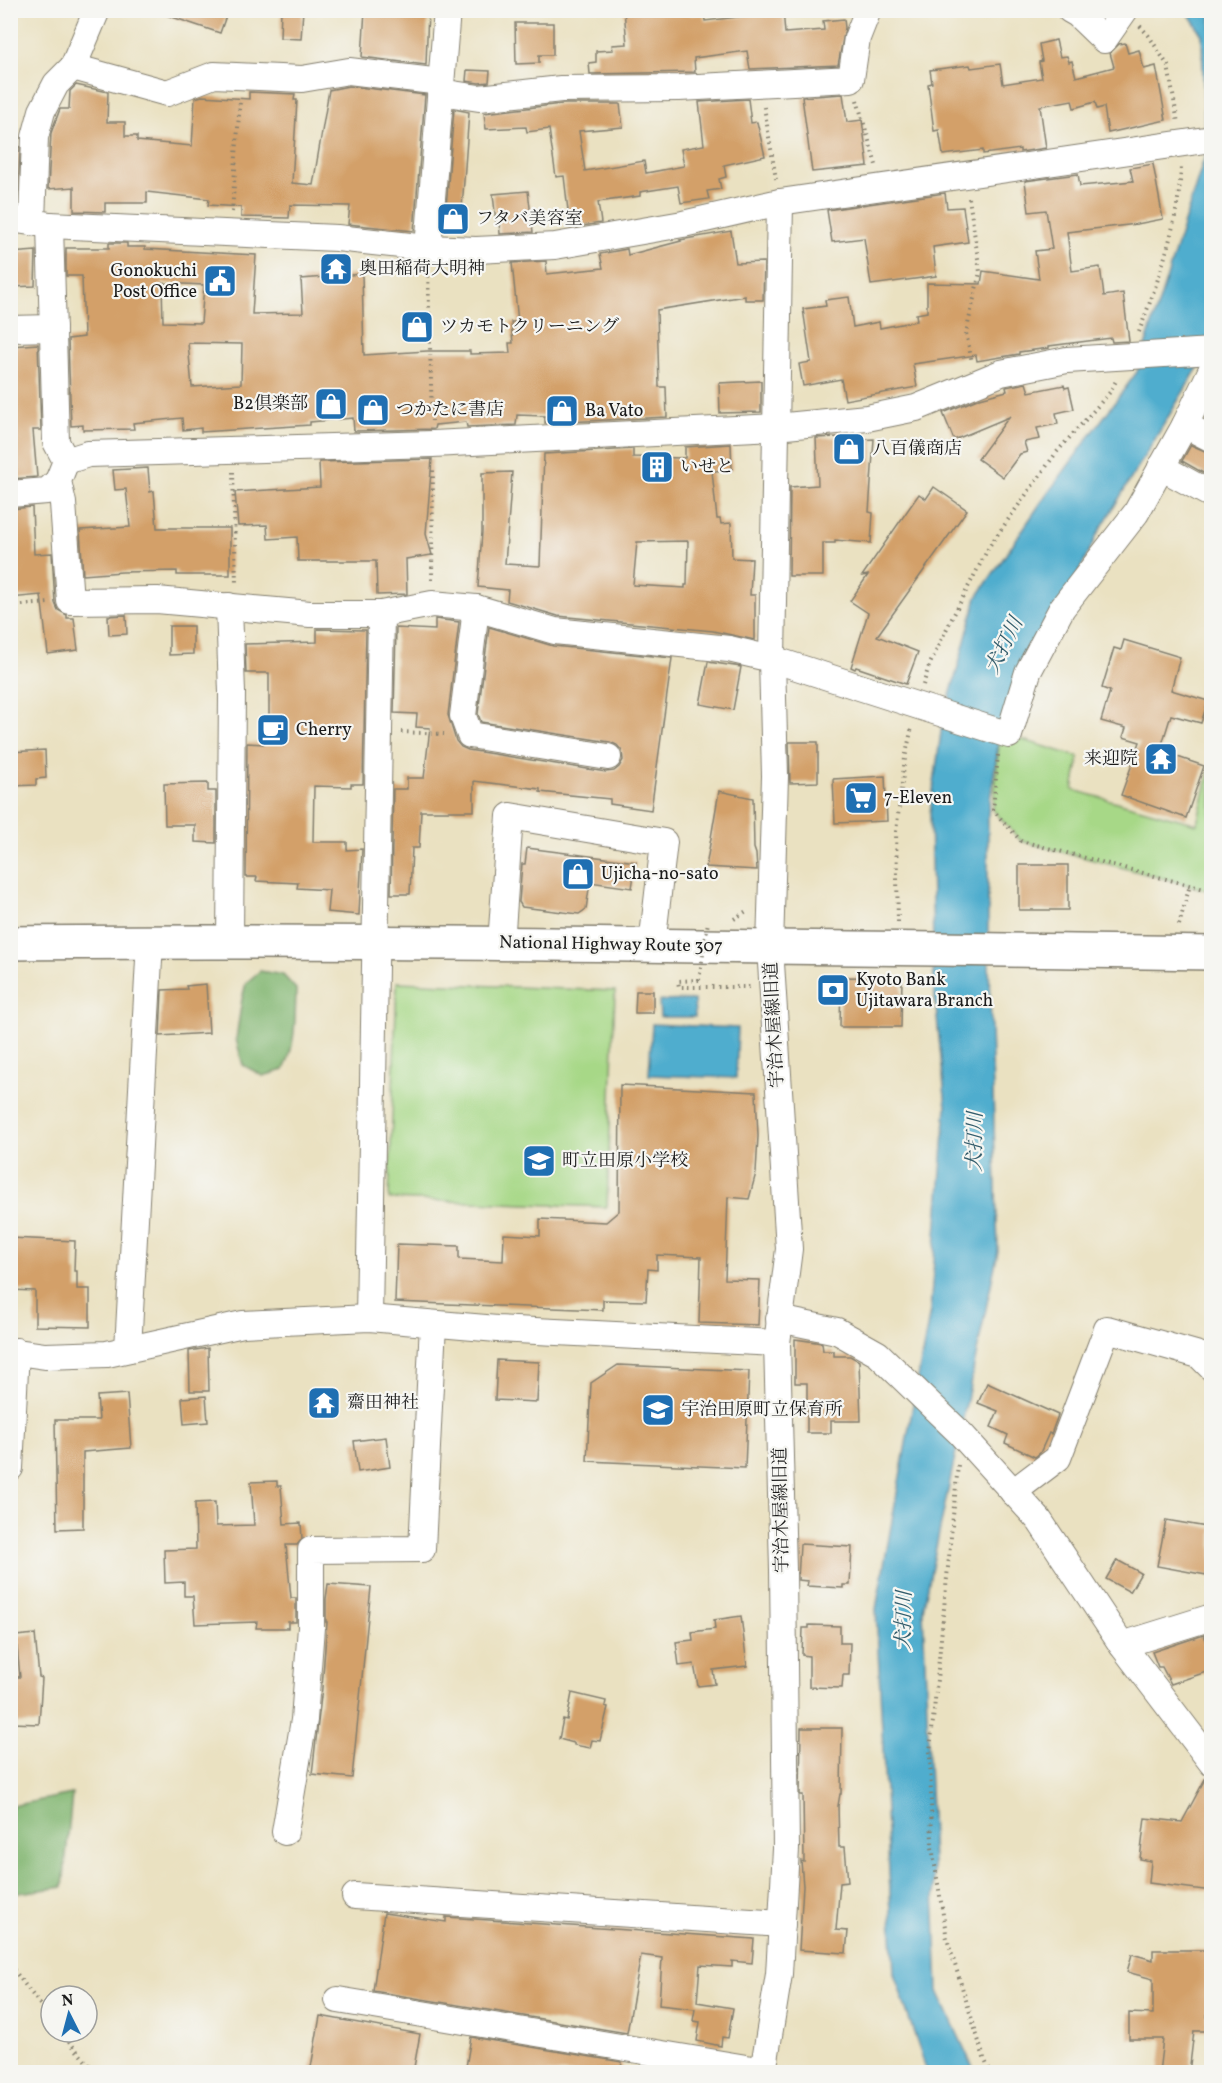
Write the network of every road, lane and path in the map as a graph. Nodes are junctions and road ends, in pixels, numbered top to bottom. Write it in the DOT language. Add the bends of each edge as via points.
graph roads {
  1 [pos="97,10"];
  2 [pos="447,10"];
  3 [pos="868,10"];
  4 [pos="1070,10"];
  5 [pos="1125,10"];
  6 [pos="73,67"];
  7 [pos="242,76"];
  8 [pos="851,79"];
  9 [pos="761,85"];
  10 [pos="441,87"];
  11 [pos="1195,142"];
  12 [pos="965,174"];
  13 [pos="882,186"];
  14 [pos="780,202"];
  15 [pos="31,222"];
  16 [pos="230,234"];
  17 [pos="428,248"];
  18 [pos="53,328"];
  19 [pos="10,329"];
  20 [pos="1211,351"];
  21 [pos="1134,356"];
  22 [pos="1212,369"];
  23 [pos="977,383"];
  24 [pos="1185,425"];
  25 [pos="776,427"];
  26 [pos="1212,439"];
  27 [pos="433,444"];
  28 [pos="232,450"];
  29 [pos="1161,467"];
  30 [pos="62,471"];
  31 [pos="10,494"];
  32 [pos="1212,495"];
  33 [pos="70,602"];
  34 [pos="432,604"];
  35 [pos="10,606"];
  36 [pos="233,606"];
  37 [pos="476,608"];
  38 [pos="381,614"];
  39 [pos="772,659"];
  40 [pos="921,706"];
  41 [pos="379,731"];
  42 [pos="1000,733"];
  43 [pos="470,735"];
  44 [pos="608,757"];
  45 [pos="1190,885"];
  46 [pos="1212,891"];
  47 [pos="708,922"];
  48 [pos="1179,926"];
  49 [pos="150,941"];
  50 [pos="901,941"];
  51 [pos="230,942"];
  52 [pos="10,943"];
  53 [pos="376,943"];
  54 [pos="501,944"];
  55 [pos="652,945"];
  56 [pos="770,947"];
  57 [pos="1212,953"];
  58 [pos="761,987"];
  59 [pos="369,1318"];
  60 [pos="433,1323"];
  61 [pos="778,1331"];
  62 [pos="128,1349"];
  63 [pos="13,1351"];
  64 [pos="1212,1368"];
  65 [pos="961,1434"];
  66 [pos="10,1468"];
  67 [pos="1013,1492"];
  68 [pos="1212,1617"];
  69 [pos="1122,1645"];
  70 [pos="1212,1763"];
  71 [pos="285,1832"];
  72 [pos="355,1896"];
  73 [pos="782,1924"];
  74 [pos="10,1965"];
  75 [pos="338,2000"];
  76 [pos="39,2003"];
  77 [pos="72,2044"];
  78 [pos="763,2072"];
  79 [pos="95,2073"];
  80 [pos="990,2073"];
  1 -- 6 [label="street"];
  2 -- 10 [label="street"];
  3 -- 8 [label="street" via="857,38"];
  4 -- 5 [label="street" via="1104,40"];
  5 -- 11 [label="path" via="1149,36 1168,66"];
  6 -- 7 [label="street" via="167,93 214,75"];
  6 -- 15 [label="street" via="56,84 42,111 35,137"];
  7 -- 10 [label="street" via="302,79 349,71"];
  7 -- 16 [label="path"];
  8 -- 9 [label="street"];
  8 -- 13 [label="path"];
  9 -- 10 [label="street" via="561,89 479,98"];
  9 -- 14 [label="path"];
  10 -- 17 [label="street"];
  11 -- 12 [label="street"];
  11 -- 21 [label="path" via="1180,185 1174,228"];
  12 -- 13 [label="street"];
  12 -- 23 [label="path" via="980,272 966,333"];
  13 -- 14 [label="street"];
  14 -- 17 [label="street" via="555,246"];
  14 -- 25 [label="street, 宇治木屋線旧道"];
  15 -- 16 [label="street"];
  15 -- 18 [label="street"];
  16 -- 17 [label="street" via="337,238"];
  17 -- 27 [label="path"];
  18 -- 19 [label="street"];
  18 -- 30 [label="street" via="56,442"];
  20 -- 21 [label="street"];
  21 -- 23 [label="street" via="1067,360 1000,373"];
  21 -- 40 [label="path" via="1110,392 1056,453 990,545 934,656"];
  22 -- 24 [label="street"];
  23 -- 25 [label="street" via="916,408 867,418"];
  24 -- 26 [label="street"];
  24 -- 29 [label="street"];
  25 -- 27 [label="street"];
  25 -- 39 [label="street, 宇治木屋線旧道"];
  27 -- 28 [label="street"];
  27 -- 34 [label="path"];
  28 -- 30 [label="street" via="88,454"];
  28 -- 36 [label="path"];
  29 -- 32 [label="street"];
  29 -- 42 [label="street" via="1136,513 1062,608 1028,672 1010,735"];
  30 -- 31 [label="street" via="47,490"];
  30 -- 33 [label="street"];
  33 -- 35 [label="path"];
  33 -- 36 [label="street" via="157,600"];
  34 -- 37 [label="street"];
  34 -- 38 [label="street"];
  36 -- 38 [label="street" via="310,614"];
  36 -- 51 [label="street"];
  37 -- 39 [label="street" via="555,631 729,649"];
  37 -- 43 [label="street" via="463,716"];
  38 -- 41 [label="street"];
  39 -- 40 [label="street"];
  39 -- 56 [label="street, 宇治木屋線旧道" via="775,776"];
  40 -- 42 [label="street"];
  40 -- 50 [label="path" via="905,758 896,832"];
  41 -- 43 [label="path"];
  41 -- 53 [label="street"];
  42 -- 45 [label="path" via="993,810 1021,841"];
  43 -- 44 [label="street"];
  45 -- 46 [label="path"];
  45 -- 48 [label="path"];
  47 -- 58 [label="path, bridge" via="699,980 678,981 679,987"];
  49 -- 51 [label="highway, National Highway Route 307"];
  49 -- 52 [label="highway, National Highway Route 307"];
  49 -- 62 [label="street"];
  50 -- 56 [label="highway, National Highway Route 307"];
  50 -- 57 [label="highway, National Highway Route 307"];
  51 -- 53 [label="highway, National Highway Route 307"];
  53 -- 54 [label="highway, National Highway Route 307"];
  53 -- 59 [label="street"];
  54 -- 55 [label="highway, National Highway Route 307"];
  54 -- 55 [label="street" via="510,816 664,842"];
  55 -- 56 [label="highway, National Highway Route 307"];
  56 -- 61 [label="street, 宇治木屋線旧道" via="789,1249"];
  59 -- 60 [label="street"];
  59 -- 62 [label="street" via="243,1324"];
  60 -- 61 [label="street" via="497,1329"];
  60 -- 71 [label="street" via="422,1549 311,1550 311,1627 304,1720"];
  61 -- 65 [label="street" via="837,1331 878,1354"];
  61 -- 73 [label="street, 宇治木屋線旧道" via="786,1814"];
  62 -- 63 [label="street" via="107,1354 45,1356"];
  63 -- 66 [label="street"];
  64 -- 67 [label="street" via="1199,1355 1107,1329 1058,1458"];
  65 -- 67 [label="street"];
  65 -- 80 [label="path" via="930,1751 932,1846 947,1939"];
  67 -- 69 [label="street" via="1039,1520"];
  68 -- 69 [label="street"];
  69 -- 70 [label="street"];
  72 -- 73 [label="street"];
  73 -- 78 [label="street, 宇治木屋線旧道" via="779,1974"];
  74 -- 76 [label="path"];
  75 -- 78 [label="street"];
  77 -- 79 [label="path"];
}
